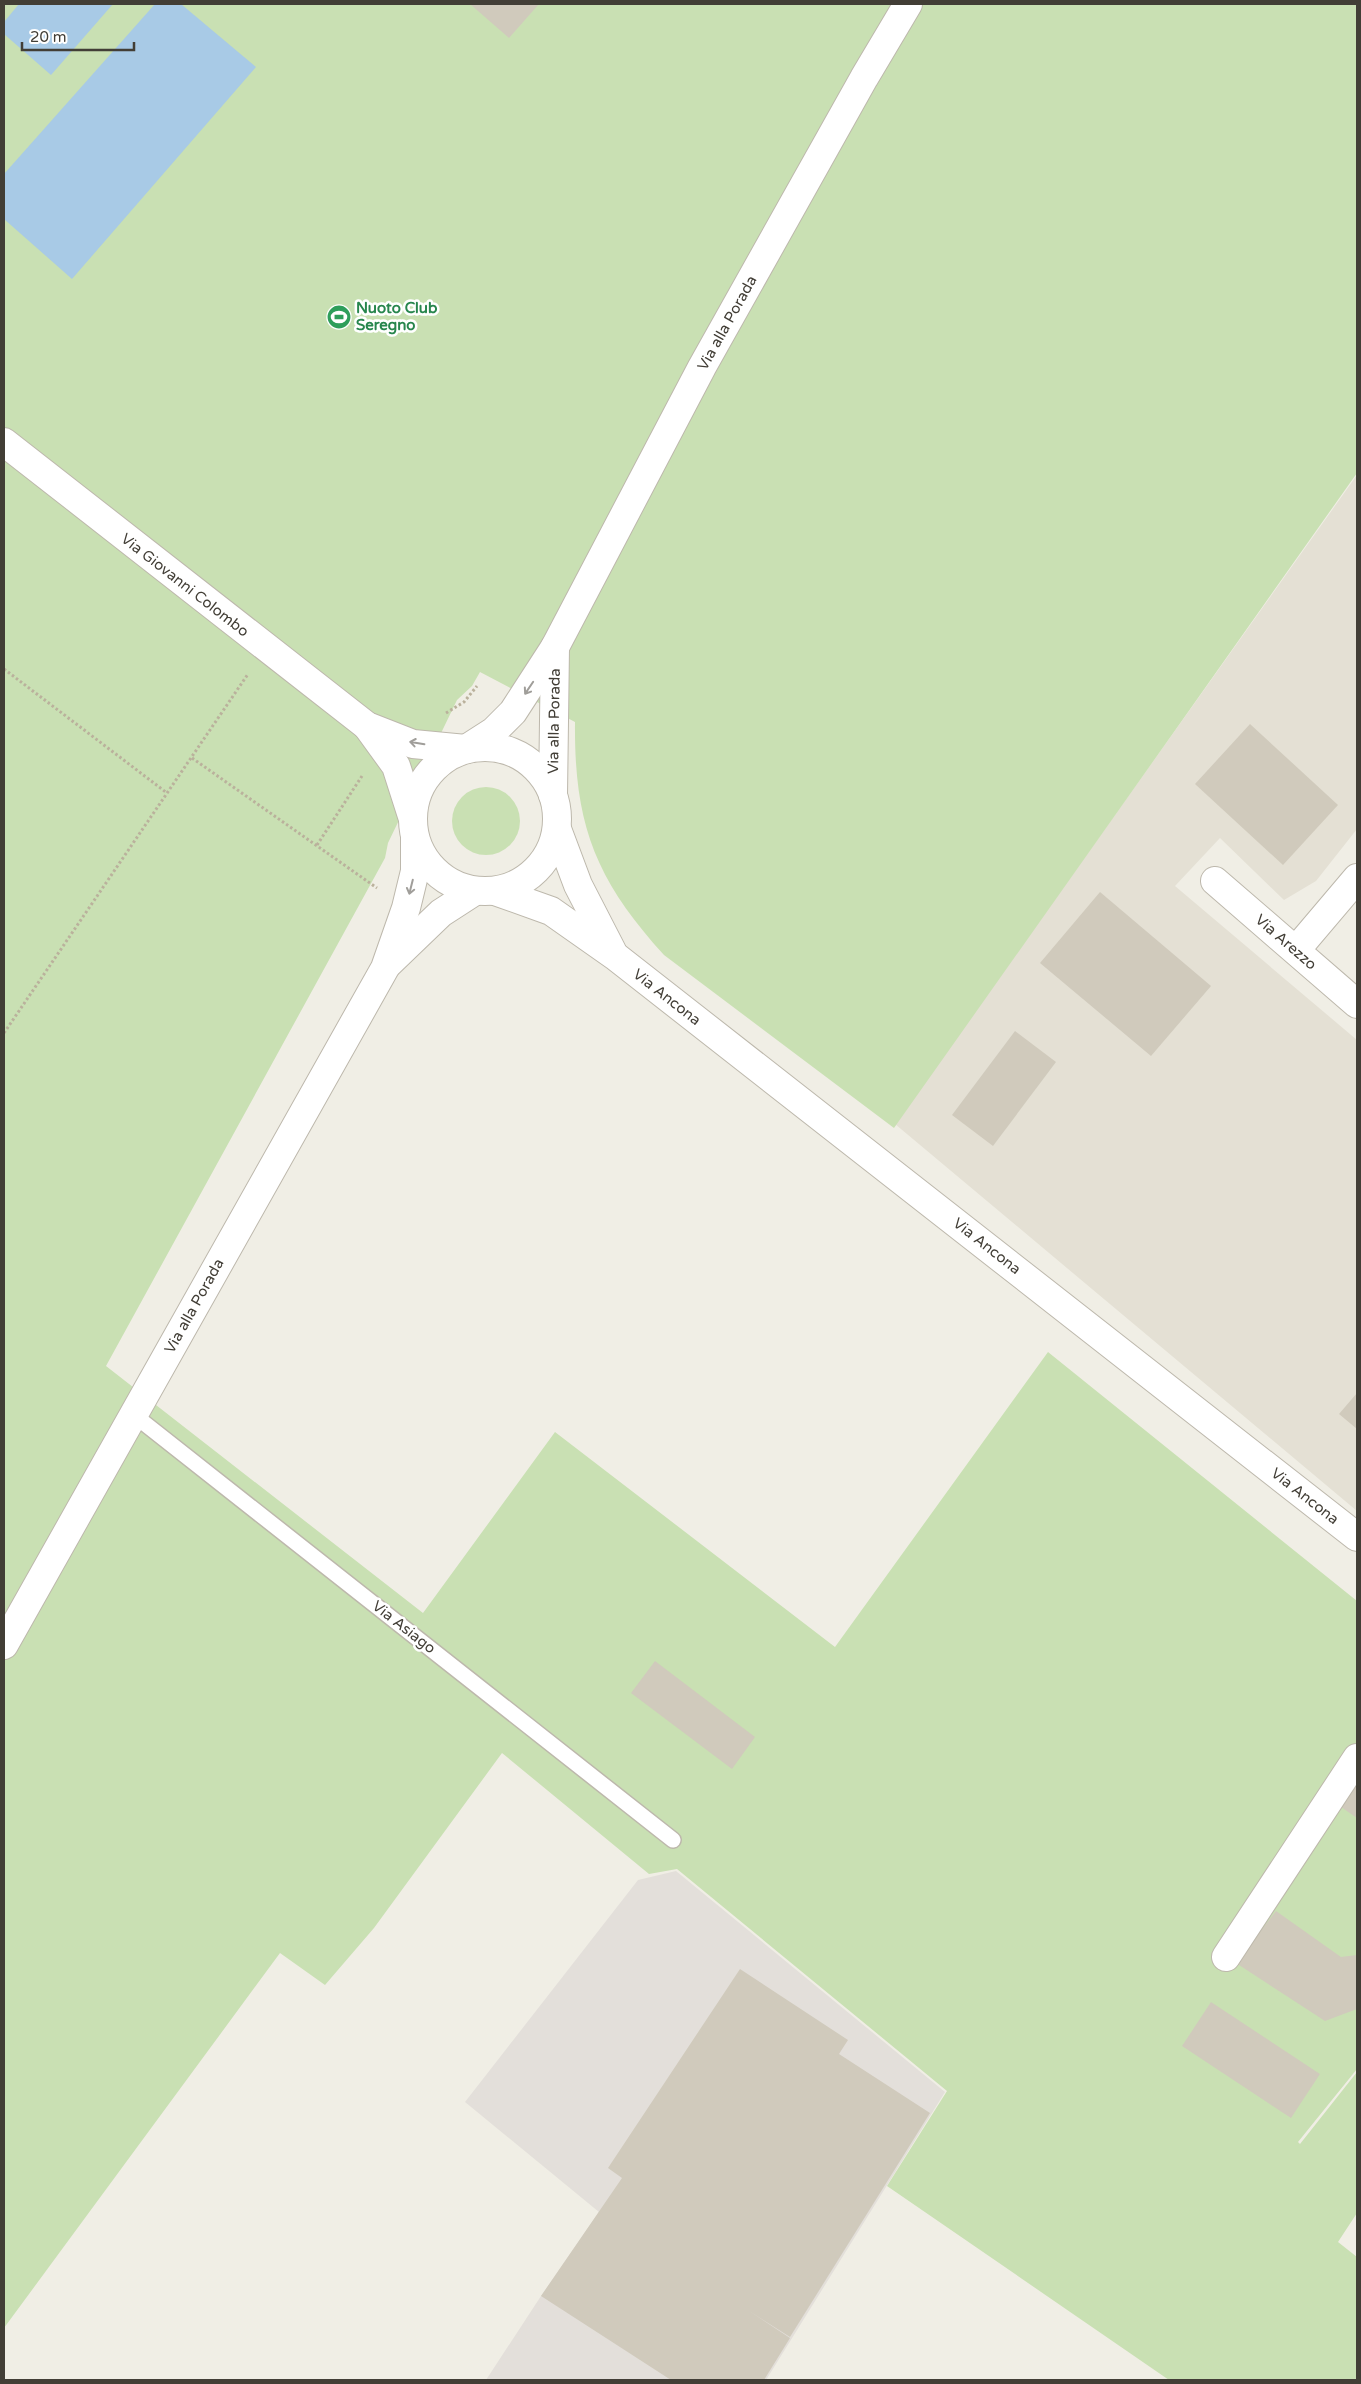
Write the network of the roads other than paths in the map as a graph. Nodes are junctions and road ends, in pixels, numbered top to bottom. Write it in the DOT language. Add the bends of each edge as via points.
graph roads {
  1 [pos="908,4"];
  2 [pos="4,442"];
  3 [pos="556,647"];
  4 [pos="367,726"];
  5 [pos="466,749"];
  6 [pos="553,795"];
  7 [pos="414,827"];
  8 [pos="557,829"];
  9 [pos="1357,878"];
  10 [pos="1215,881"];
  11 [pos="485,891"];
  12 [pos="1296,950"];
  13 [pos="615,956"];
  14 [pos="385,968"];
  15 [pos="1357,1004"];
  16 [pos="134,1415"];
  17 [pos="1357,1537"];
  18 [pos="4,1645"];
  19 [pos="1357,1758"];
  20 [pos="674,1840"];
  21 [pos="1226,1957"];
  1 -- 3 [label="street, Via alla Porada" via="702,368"];
  2 -- 4 [label="street, Via Giovanni Colombo"];
  3 -- 5 [label="street, Via alla Porada, one-way" via="513,712 494,732"];
  3 -- 6 [label="street, Via alla Porada"];
  5 -- 4 [label="street, Via Giovanni Colombo, one-way" via="413,744"];
  4 -- 7 [label="street, Via Giovanni Colombo" via="396,766"];
  5 -- 6 [label="street" via="504,749 520,756 535,766"];
  5 -- 7 [label="street" via="446,758 429,773 417,792"];
  6 -- 8 [label="street"];
  7 -- 11 [label="street" via="425,860 438,875 455,885"];
  7 -- 14 [label="street, Via alla Porada, one-way" via="415,871"];
  8 -- 11 [label="street" via="543,863 530,876 515,886"];
  8 -- 13 [label="street, Via Ancona" via="578,885"];
  9 -- 12 [label="street"];
  10 -- 12 [label="street, Via Arezzo"];
  11 -- 13 [label="street, Via Ancona" via="551,912"];
  11 -- 14 [label="street, Via alla Porada" via="441,913"];
  12 -- 15 [label="street, Via Arezzo"];
  13 -- 17 [label="street, Via Ancona"];
  14 -- 16 [label="street, Via alla Porada"];
  16 -- 18 [label="street, Via alla Porada"];
  16 -- 20 [label="lane, Via Asiago"];
  19 -- 21 [label="street"];
}
